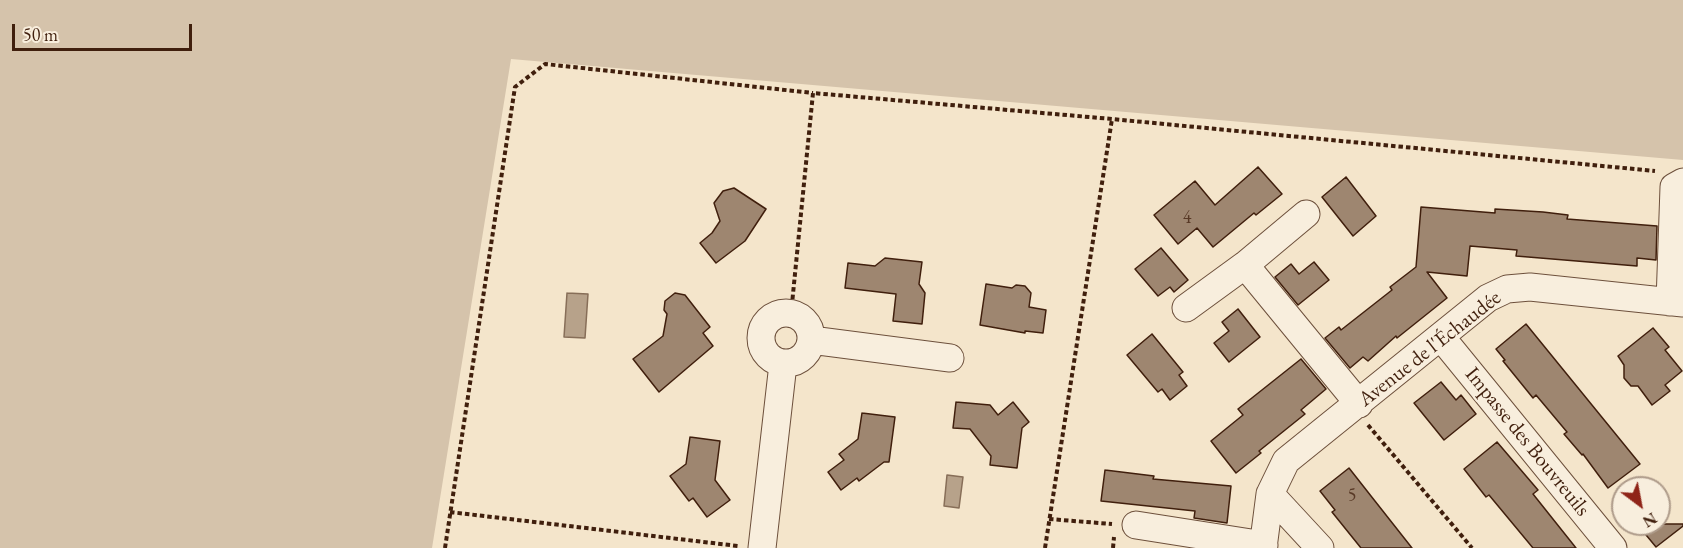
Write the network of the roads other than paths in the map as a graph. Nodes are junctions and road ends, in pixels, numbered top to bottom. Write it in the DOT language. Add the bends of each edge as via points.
graph roads {
  1 [pos="1683,182"];
  2 [pos="1306,214"];
  3 [pos="1245,265"];
  4 [pos="1676,303"];
  5 [pos="1186,308"];
  6 [pos="1441,337"];
  7 [pos="811,340"];
  8 [pos="950,358"];
  9 [pos="783,364"];
  10 [pos="1357,406"];
  11 [pos="1270,494"];
  12 [pos="1136,525"];
  13 [pos="1263,546"];
  14 [pos="752,547"];
  15 [pos="1320,548"];
  16 [pos="1614,548"];
  1 -- 4 [label="street" via="1674,188"];
  2 -- 3 [label="street"];
  3 -- 5 [label="street"];
  3 -- 10 [label="street"];
  4 -- 6 [label="street, Avenue de l'Échaudée" via="1530,287 1507,289 1488,298"];
  6 -- 10 [label="street, Avenue de l'Échaudée"];
  6 -- 16 [label="street, Impasse des Bouvreuils"];
  7 -- 8 [label="street"];
  7 -- 9 [label="street" via="810,350 799,361"];
  7 -- 9 [label="street" via="805,321 791,314 778,315 767,322 761,335 763,348 771,359"];
  9 -- 14 [label="street"];
  10 -- 11 [label="street, Avenue de l'Échaudée" via="1286,461"];
  11 -- 13 [label="street, Avenue de l'Échaudée"];
  11 -- 15 [label="street"];
  12 -- 13 [label="street"];
}
